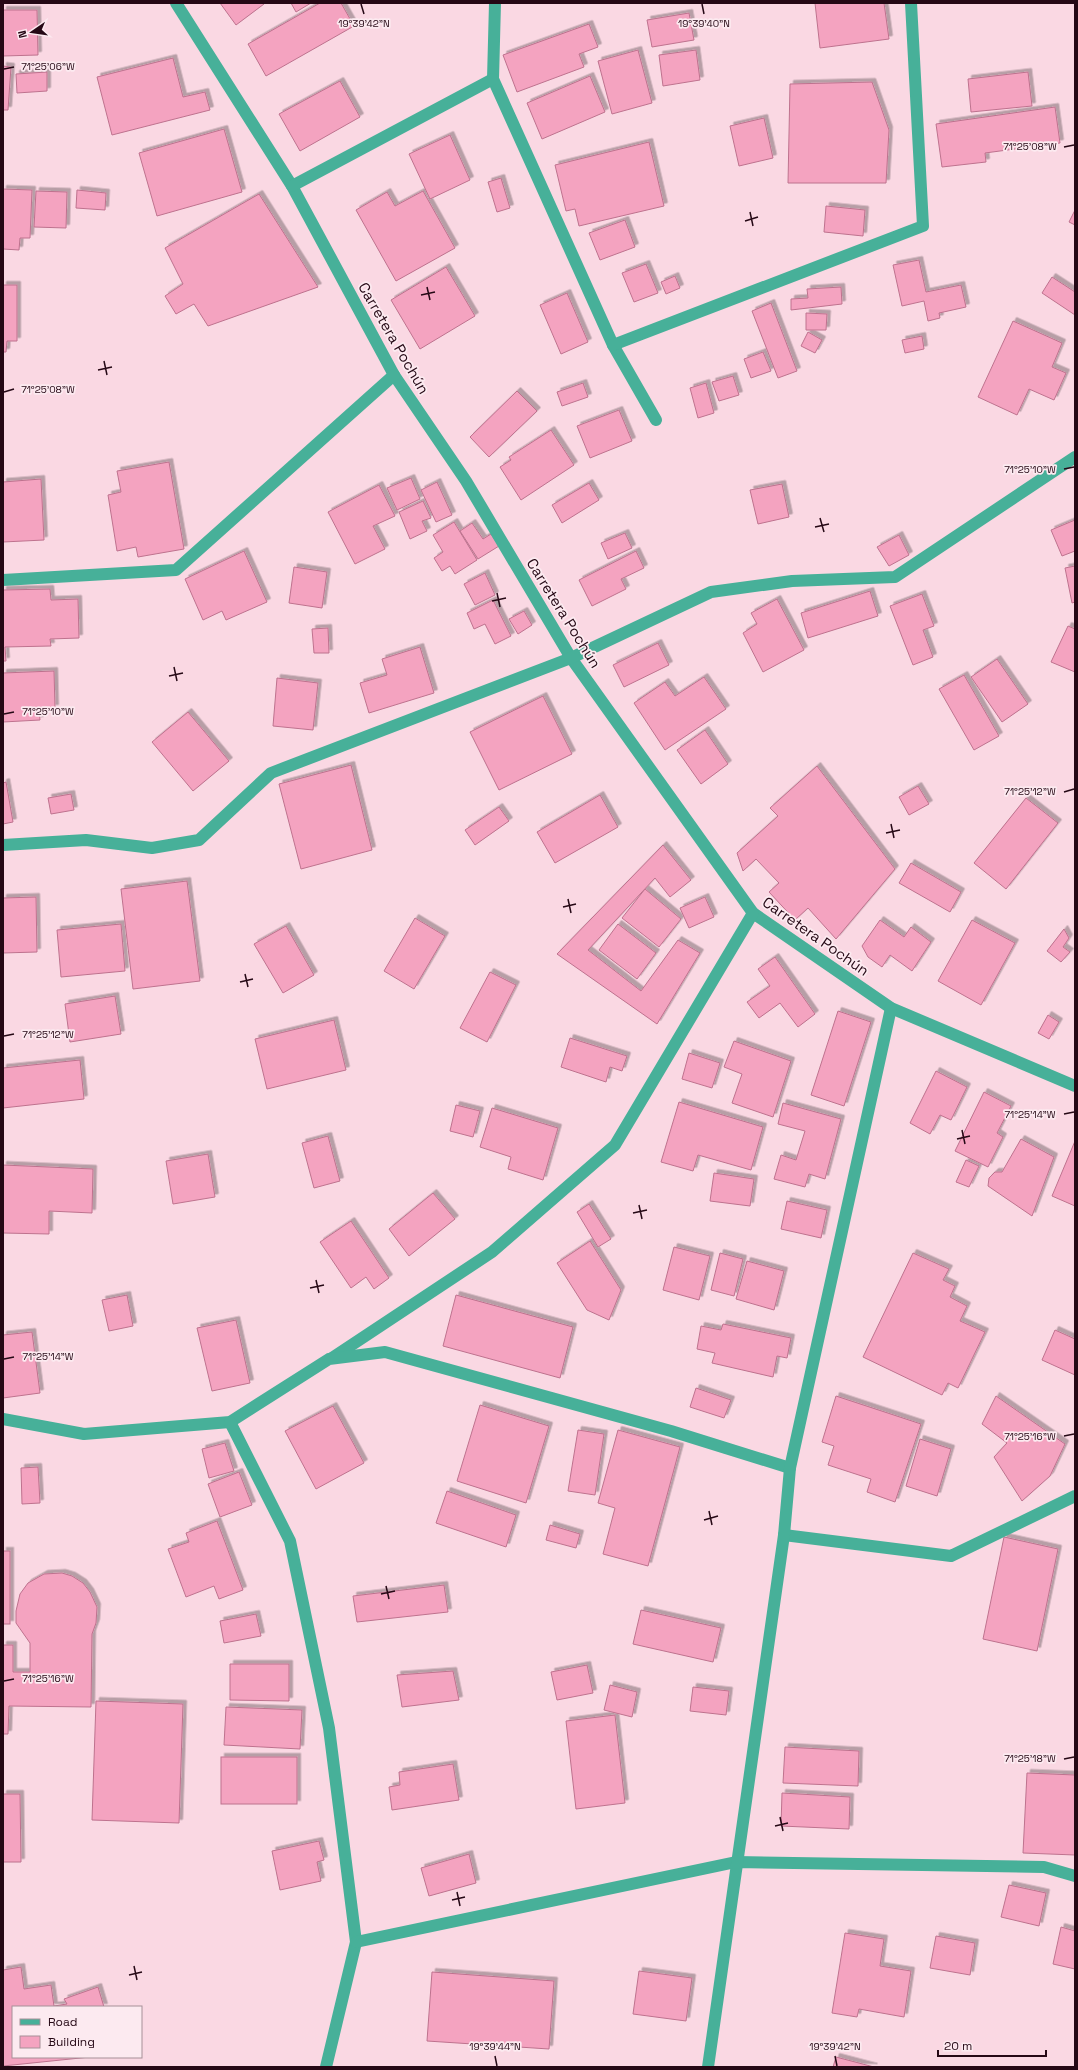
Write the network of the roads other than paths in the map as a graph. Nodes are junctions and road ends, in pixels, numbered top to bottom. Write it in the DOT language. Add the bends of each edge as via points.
graph roads {
  1 [pos="176,3"];
  2 [pos="495,3"];
  3 [pos="911,3"];
  4 [pos="493,78"];
  5 [pos="292,186"];
  6 [pos="613,345"];
  7 [pos="394,375"];
  8 [pos="656,420"];
  9 [pos="1075,457"];
  10 [pos="3,580"];
  11 [pos="571,658"];
  12 [pos="3,845"];
  13 [pos="753,913"];
  14 [pos="891,1008"];
  15 [pos="1075,1086"];
  16 [pos="329,1359"];
  17 [pos="3,1419"];
  18 [pos="230,1422"];
  19 [pos="790,1468"];
  20 [pos="1075,1496"];
  21 [pos="784,1535"];
  22 [pos="736,1862"];
  23 [pos="1075,1876"];
  24 [pos="356,1942"];
  25 [pos="326,2067"];
  26 [pos="708,2067"];
  1 -- 5 [label="street, Carretera Pochún"];
  2 -- 4 [label="street"];
  3 -- 6 [label="street" via="923,226"];
  4 -- 5 [label="street"];
  4 -- 6 [label="street"];
  5 -- 7 [label="street, Carretera Pochún"];
  6 -- 8 [label="street"];
  7 -- 10 [label="street" via="176,570"];
  7 -- 11 [label="street, Carretera Pochún" via="466,481"];
  9 -- 11 [label="street" via="895,577 792,580 711,592"];
  11 -- 12 [label="street" via="271,773 199,840 152,848 86,840"];
  11 -- 13 [label="street, Carretera Pochún"];
  13 -- 14 [label="street, Carretera Pochún"];
  13 -- 16 [label="street" via="615,1146 492,1252"];
  14 -- 15 [label="street, Carretera Pochún"];
  14 -- 19 [label="street"];
  16 -- 18 [label="street"];
  16 -- 19 [label="street" via="385,1352"];
  17 -- 18 [label="street" via="84,1434"];
  18 -- 24 [label="street" via="290,1541 329,1728"];
  19 -- 21 [label="street"];
  20 -- 21 [label="street" via="951,1556"];
  21 -- 22 [label="street"];
  22 -- 23 [label="street" via="1044,1868"];
  22 -- 24 [label="street"];
  22 -- 26 [label="street"];
  24 -- 25 [label="street"];
}
